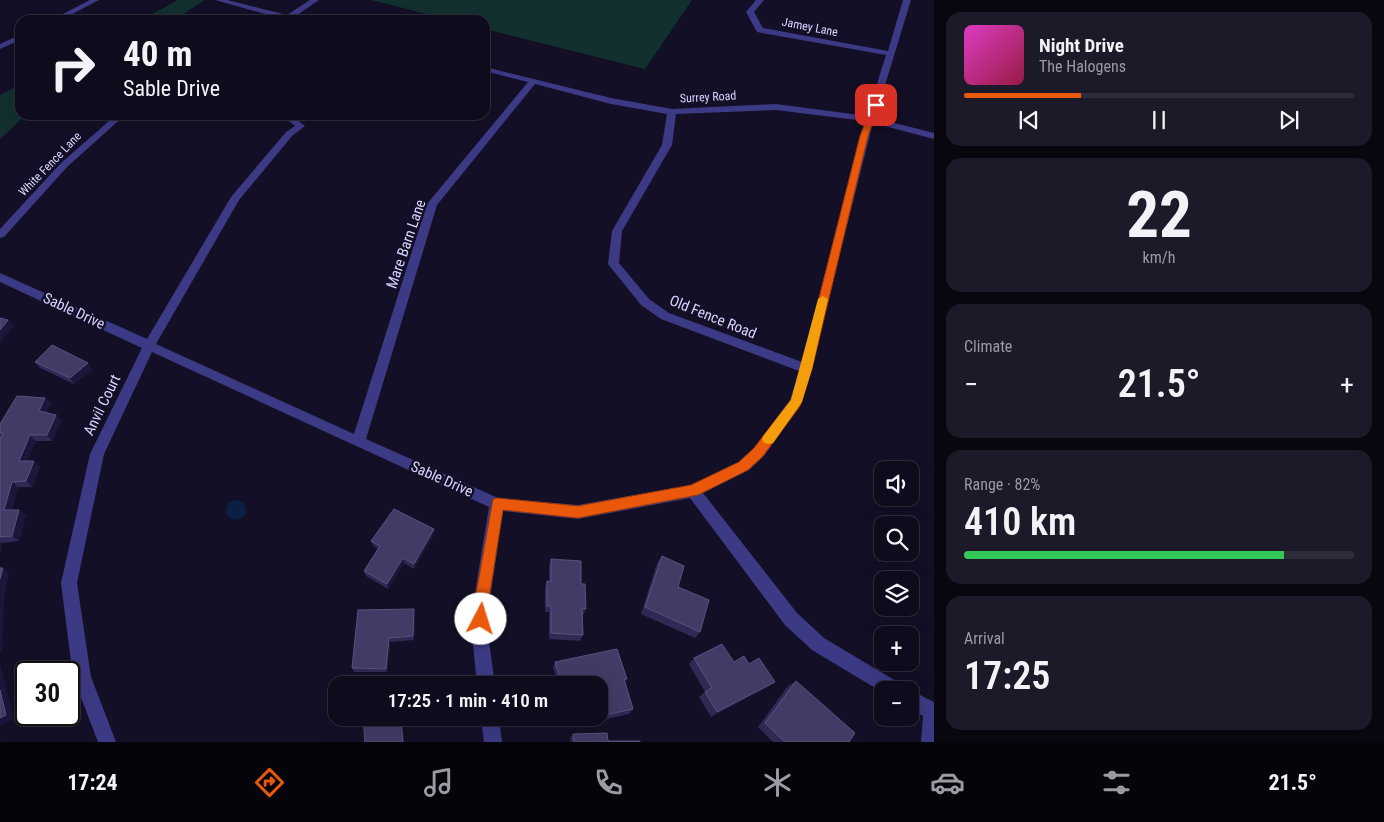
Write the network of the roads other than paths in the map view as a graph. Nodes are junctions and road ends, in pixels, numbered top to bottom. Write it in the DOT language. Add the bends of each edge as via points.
graph roads {
  1 [pos="95,0"];
  2 [pos="219,0"];
  3 [pos="316,0"];
  4 [pos="760,0"];
  5 [pos="907,0"];
  6 [pos="65,15"];
  7 [pos="277,15"];
  8 [pos="297,15"];
  9 [pos="15,40"];
  10 [pos="0,47"];
  11 [pos="891,54"];
  12 [pos="490,70"];
  13 [pos="533,82"];
  14 [pos="672,112"];
  15 [pos="870,119"];
  16 [pos="115,120"];
  17 [pos="292,120"];
  18 [pos="934,136"];
  19 [pos="0,235"];
  20 [pos="0,277"];
  21 [pos="149,346"];
  22 [pos="806,369"];
  23 [pos="358,442"];
  24 [pos="693,491"];
  25 [pos="497,504"];
  26 [pos="485,676"];
  27 [pos="880,681"];
  28 [pos="919,704"];
  29 [pos="933,712"];
  30 [pos="491,726"];
  31 [pos="107,742"];
  32 [pos="493,742"];
  33 [pos="930,742"];
  1 -- 6 [label="street"];
  2 -- 7 [label="street"];
  3 -- 8 [label="street"];
  4 -- 11 [label="street, Jamey Lane" via="750,12 760,30"];
  5 -- 11 [label="street, Sable Drive"];
  9 -- 10 [label="street"];
  11 -- 15 [label="street, Sable Drive"];
  12 -- 13 [label="street, Surrey Road"];
  13 -- 14 [label="street, Surrey Road"];
  13 -- 23 [label="street, Mare Barn Lane" via="432,204"];
  14 -- 15 [label="street, Surrey Road" via="776,107"];
  14 -- 22 [label="street, Old Fence Road" via="667,145 616,231 613,264 645,302 664,316"];
  15 -- 18 [label="street, Surrey Road"];
  15 -- 22 [label="street, Sable Drive"];
  16 -- 19 [label="street, White Fence Lane" via="64,165"];
  17 -- 21 [label="street, Anvil Court" via="301,126 289,134 235,199"];
  20 -- 21 [label="street, Sable Drive"];
  21 -- 23 [label="street, Sable Drive"];
  21 -- 31 [label="street, Anvil Court" via="97,454 69,583 82,677"];
  22 -- 24 [label="street, Sable Drive" via="796,402 759,452 744,466"];
  23 -- 25 [label="street, Sable Drive"];
  24 -- 25 [label="street, Sable Drive" via="578,512"];
  24 -- 27 [label="street" via="791,619 818,644"];
  25 -- 26 [label="street" via="481,605 480,634"];
  28 -- 29 [label="street"];
  29 -- 33 [label="street"];
  30 -- 32 [label="street"];
}
